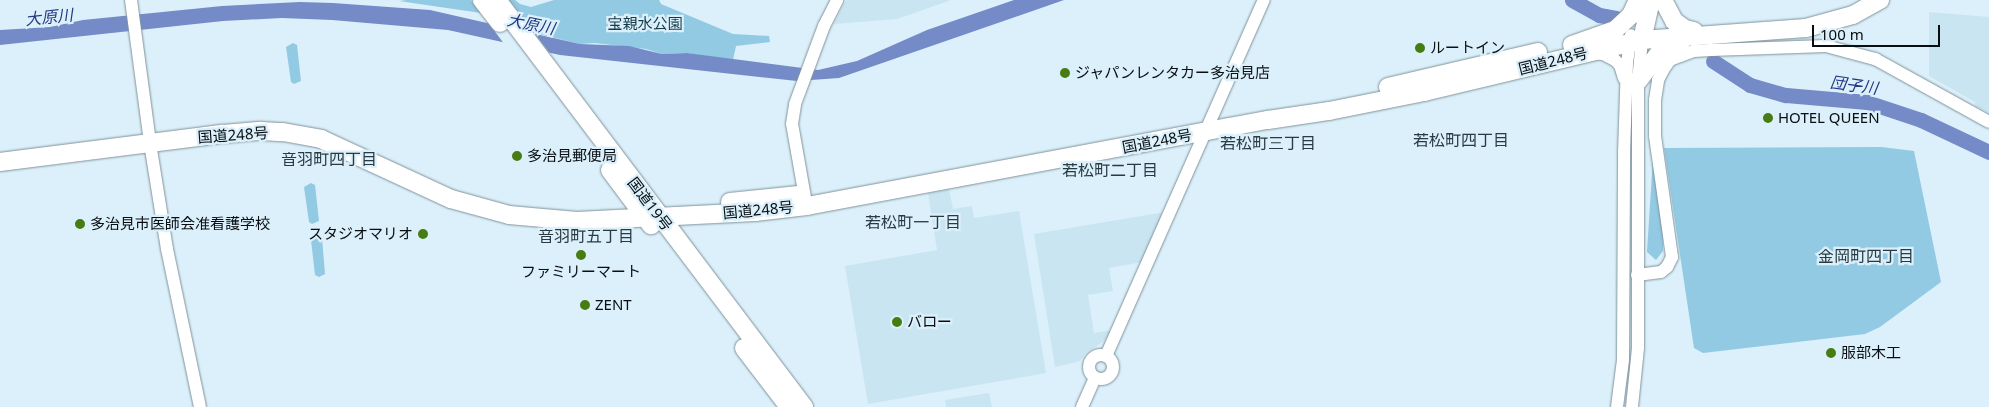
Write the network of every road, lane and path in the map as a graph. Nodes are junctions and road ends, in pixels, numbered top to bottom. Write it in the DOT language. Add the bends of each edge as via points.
graph roads {
  1 [pos="482,0"];
  2 [pos="837,0"];
  3 [pos="1264,0"];
  4 [pos="1638,0"];
  5 [pos="1643,0"];
  6 [pos="1650,0"];
  7 [pos="1663,0"];
  8 [pos="1869,0"];
  9 [pos="1880,0"];
  10 [pos="132,4"];
  11 [pos="501,12"];
  12 [pos="1694,34"];
  13 [pos="1636,38"];
  14 [pos="1579,49"];
  15 [pos="1632,84"];
  16 [pos="1989,122"];
  17 [pos="1210,127"];
  18 [pos="150,144"];
  19 [pos="0,162"];
  20 [pos="805,200"];
  21 [pos="755,212"];
  22 [pos="651,214"];
  23 [pos="690,257"];
  24 [pos="1637,275"];
  25 [pos="200,407"];
  26 [pos="789,407"];
  27 [pos="804,407"];
  28 [pos="1082,407"];
  29 [pos="1617,407"];
  30 [pos="1632,407"];
  1 -- 11 [label="highway, 国道19号"];
  2 -- 20 [label="street" via="798,93 792,124"];
  3 -- 17 [label="street"];
  4 -- 14 [label="highway" via="1631,15 1616,30"];
  5 -- 13 [label="highway"];
  6 -- 13 [label="highway"];
  7 -- 12 [label="highway" via="1674,21"];
  8 -- 12 [label="highway" via="1844,13 1815,21"];
  9 -- 12 [label="highway" via="1853,15 1806,28"];
  10 -- 18 [label="street"];
  11 -- 22 [label="highway, 国道19号"];
  12 -- 13 [label="highway, 国道248号"];
  12 -- 15 [label="highway" via="1689,40 1663,48"];
  13 -- 14 [label="highway, 国道248号"];
  13 -- 15 [label="street"];
  14 -- 15 [label="street" via="1615,60"];
  14 -- 17 [label="highway, 国道248号" via="1424,92"];
  15 -- 24 [label="street"];
  15 -- 29 [label="street" via="1623,360"];
  16 -- 24 [label="street" via="1875,59 1826,46 1694,51 1670,60 1658,80 1655,136 1672,257 1661,272"];
  17 -- 20 [label="highway, 国道248号"];
  17 -- 28 [label="street" via="1106,356 1095,356 1090,362 1089,370 1095,378"];
  18 -- 19 [label="highway, 国道248号"];
  18 -- 22 [label="highway, 国道248号" via="261,131 303,135 321,139 472,206 509,215 576,221"];
  18 -- 25 [label="street" via="176,295"];
  20 -- 21 [label="highway, 国道248号"];
  20 -- 22 [label="highway, 国道248号"];
  21 -- 22 [label="highway, 国道248号"];
  21 -- 23 [label="highway" via="689,222 682,238"];
  22 -- 23 [label="highway, 国道19号"];
  22 -- 26 [label="highway, 国道19号"];
  23 -- 27 [label="highway, 国道19号"];
  24 -- 30 [label="street" via="1638,348"];
}
